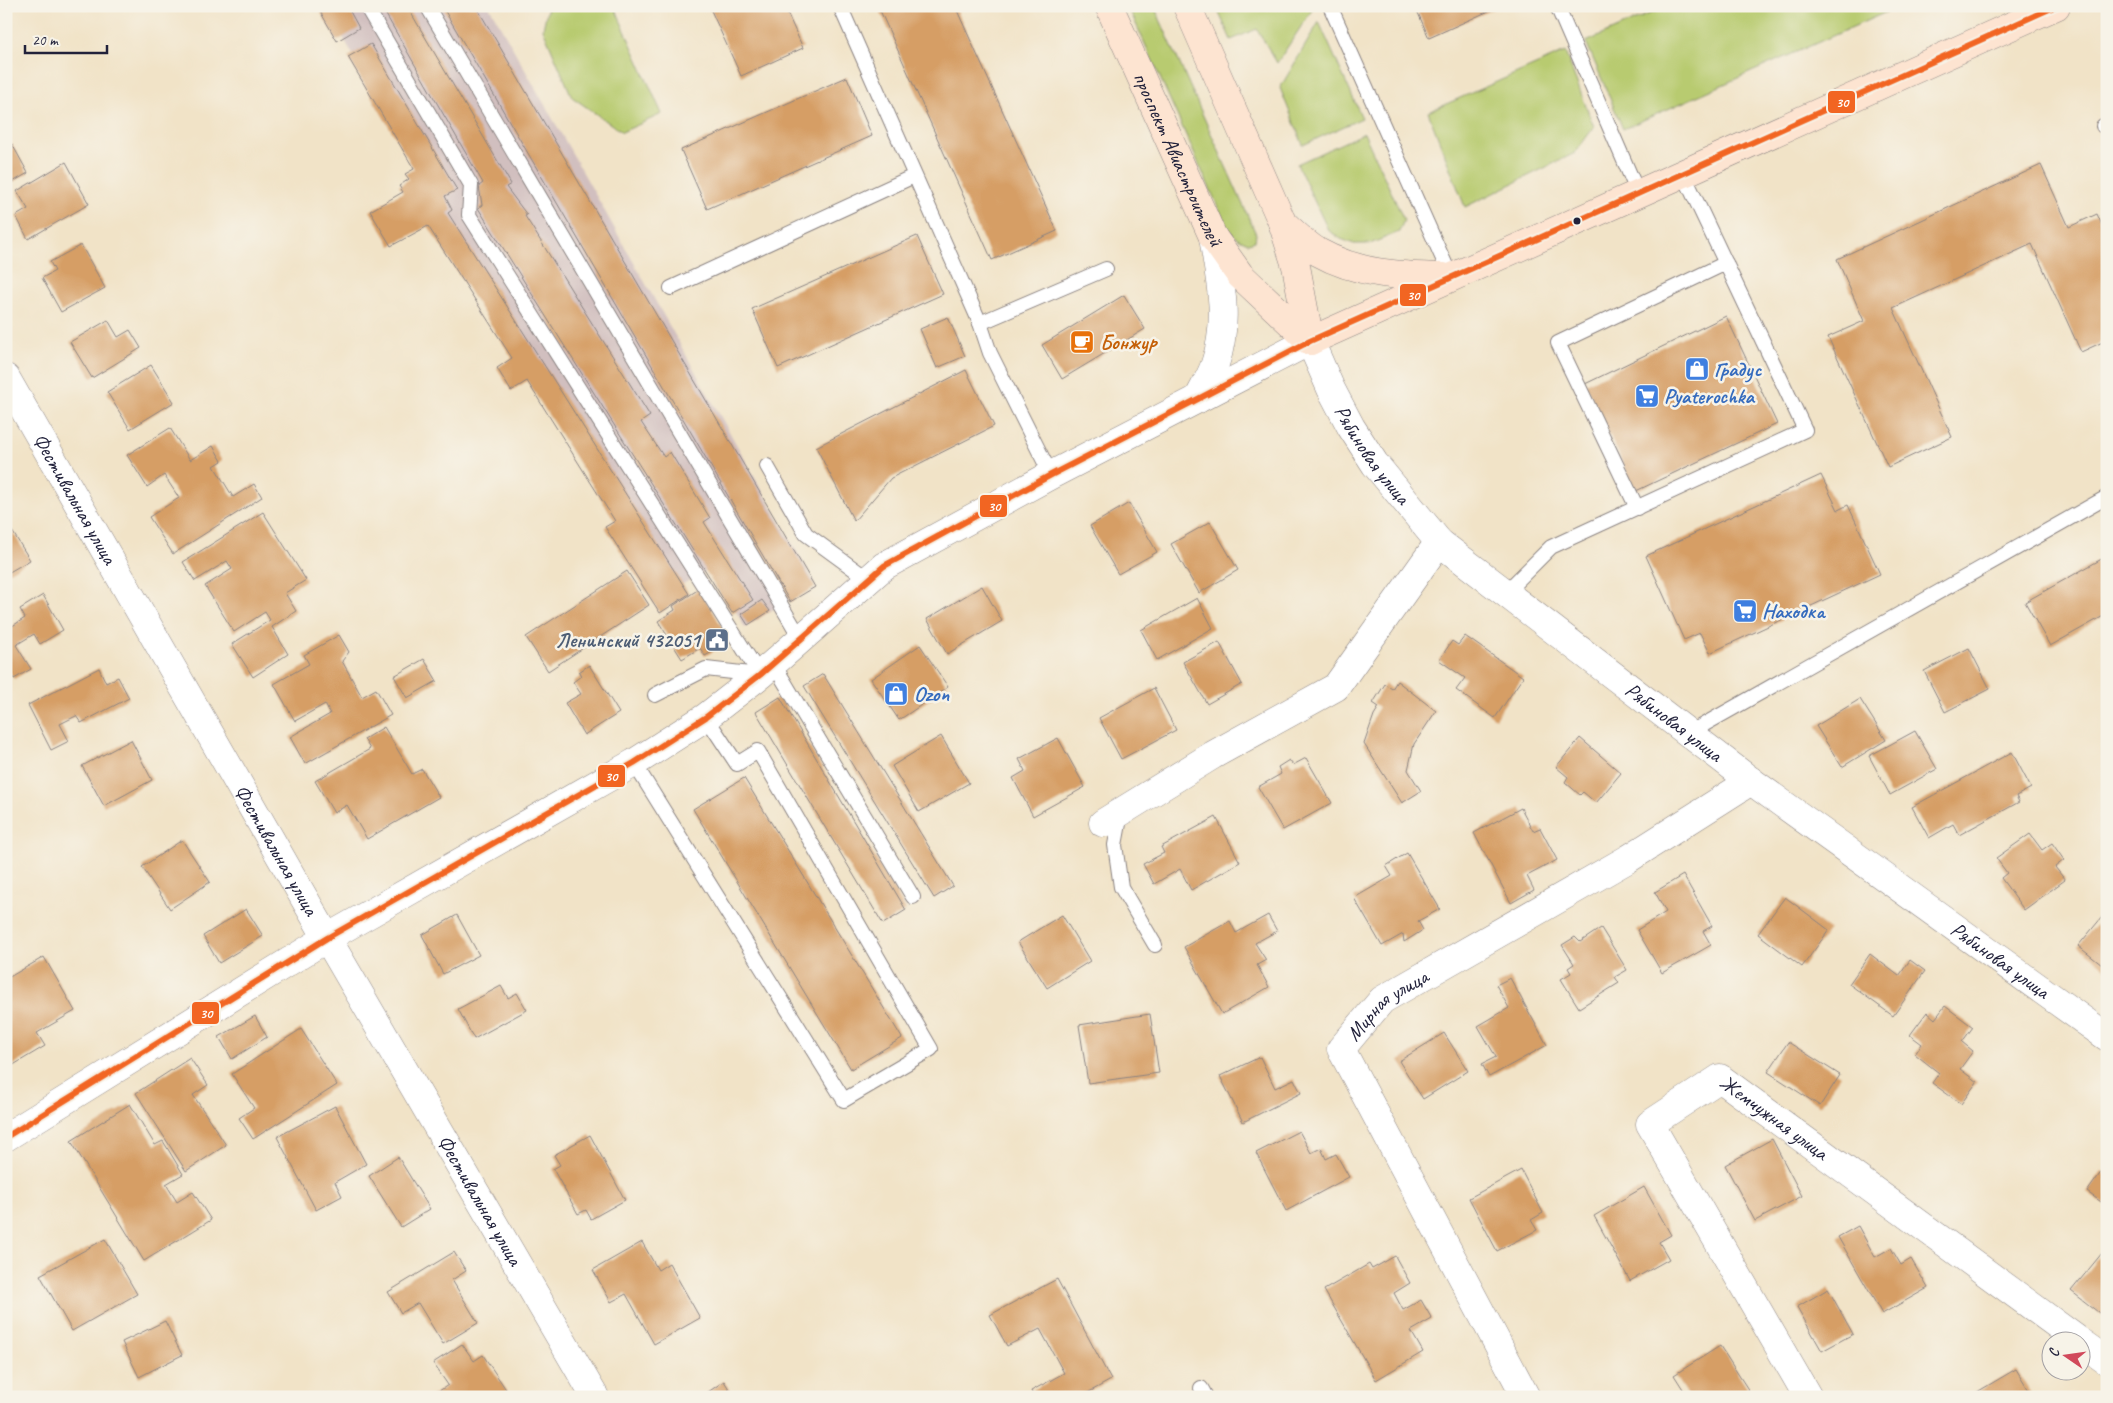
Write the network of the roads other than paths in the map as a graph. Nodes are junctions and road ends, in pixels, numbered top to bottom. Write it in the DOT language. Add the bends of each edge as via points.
graph roads {
  1 [pos="366,6"];
  2 [pos="427,6"];
  3 [pos="840,6"];
  4 [pos="1109,6"];
  5 [pos="1188,6"];
  6 [pos="1330,6"];
  7 [pos="1556,6"];
  8 [pos="2056,6"];
  9 [pos="1683,173"];
  10 [pos="914,176"];
  11 [pos="1638,193"];
  12 [pos="1282,222"];
  13 [pos="1213,237"];
  14 [pos="1726,263"];
  15 [pos="1106,269"];
  16 [pos="1451,277"];
  17 [pos="671,288"];
  18 [pos="980,323"];
  19 [pos="1310,341"];
  20 [pos="6,378"];
  21 [pos="1198,398"];
  22 [pos="767,466"];
  23 [pos="1051,475"];
  24 [pos="2107,497"];
  25 [pos="1637,508"];
  26 [pos="1439,542"];
  27 [pos="869,580"];
  28 [pos="1506,593"];
  29 [pos="801,639"];
  30 [pos="766,669"];
  31 [pos="655,695"];
  32 [pos="706,717"];
  33 [pos="1689,733"];
  34 [pos="634,763"];
  35 [pos="1750,781"];
  36 [pos="1112,818"];
  37 [pos="913,897"];
  38 [pos="327,938"];
  39 [pos="1154,945"];
  40 [pos="2107,1037"];
  41 [pos="6,1137"];
  42 [pos="2064,1330"];
  43 [pos="2090,1349"];
  44 [pos="2107,1361"];
  45 [pos="595,1397"];
  46 [pos="1526,1397"];
  47 [pos="1808,1397"];
  1 -- 30 [label="lane" via="471,185 469,215"];
  2 -- 29 [label="lane"];
  3 -- 10 [label="lane"];
  4 -- 13 [label="main road, проспект Авиастроителей"];
  5 -- 12 [label="main road"];
  6 -- 16 [label="lane"];
  7 -- 11 [label="lane"];
  8 -- 9 [label="main road"];
  9 -- 11 [label="main road"];
  9 -- 14 [label="lane"];
  10 -- 17 [label="lane"];
  10 -- 18 [label="lane"];
  11 -- 16 [label="main road"];
  12 -- 16 [label="main road" via="1317,252 1350,266 1391,275"];
  12 -- 19 [label="main road" via="1296,266"];
  13 -- 19 [label="main road, проспект Авиастроителей" via="1240,274"];
  13 -- 21 [label="street" via="1224,298 1222,334 1215,365"];
  14 -- 25 [label="lane" via="1558,343"];
  14 -- 25 [label="lane" via="1805,430"];
  15 -- 18 [label="lane"];
  16 -- 19 [label="main road"];
  18 -- 23 [label="lane" via="990,353"];
  19 -- 21 [label="street"];
  19 -- 26 [label="street, Рябиновая улица" via="1331,389 1375,464"];
  20 -- 38 [label="street, Фестивальная улица"];
  21 -- 23 [label="street"];
  22 -- 27 [label="lane" via="806,534"];
  23 -- 27 [label="street" via="884,566"];
  24 -- 33 [label="lane"];
  25 -- 28 [label="lane" via="1551,547"];
  26 -- 28 [label="street, Рябиновая улица"];
  26 -- 36 [label="street" via="1336,687 1214,755"];
  27 -- 29 [label="street"];
  28 -- 33 [label="street, Рябиновая улица"];
  29 -- 30 [label="street"];
  30 -- 31 [label="lane" via="706,669"];
  30 -- 32 [label="street"];
  30 -- 37 [label="lane"];
  32 -- 34 [label="street"];
  32 -- 34 [label="lane" via="737,764 758,751 932,1049 844,1100"];
  33 -- 35 [label="street, Рябиновая улица"];
  34 -- 38 [label="street"];
  35 -- 40 [label="street, Рябиновая улица"];
  35 -- 46 [label="street, Мирная улица" via="1628,859 1382,1000 1341,1049"];
  36 -- 39 [label="lane" via="1121,888"];
  38 -- 41 [label="street"];
  38 -- 45 [label="street, Фестивальная улица"];
  42 -- 47 [label="street, Жемчужная улица" via="1720,1078 1650,1124"];
  43 -- 44 [label="street, Жемчужная улица"];
}
